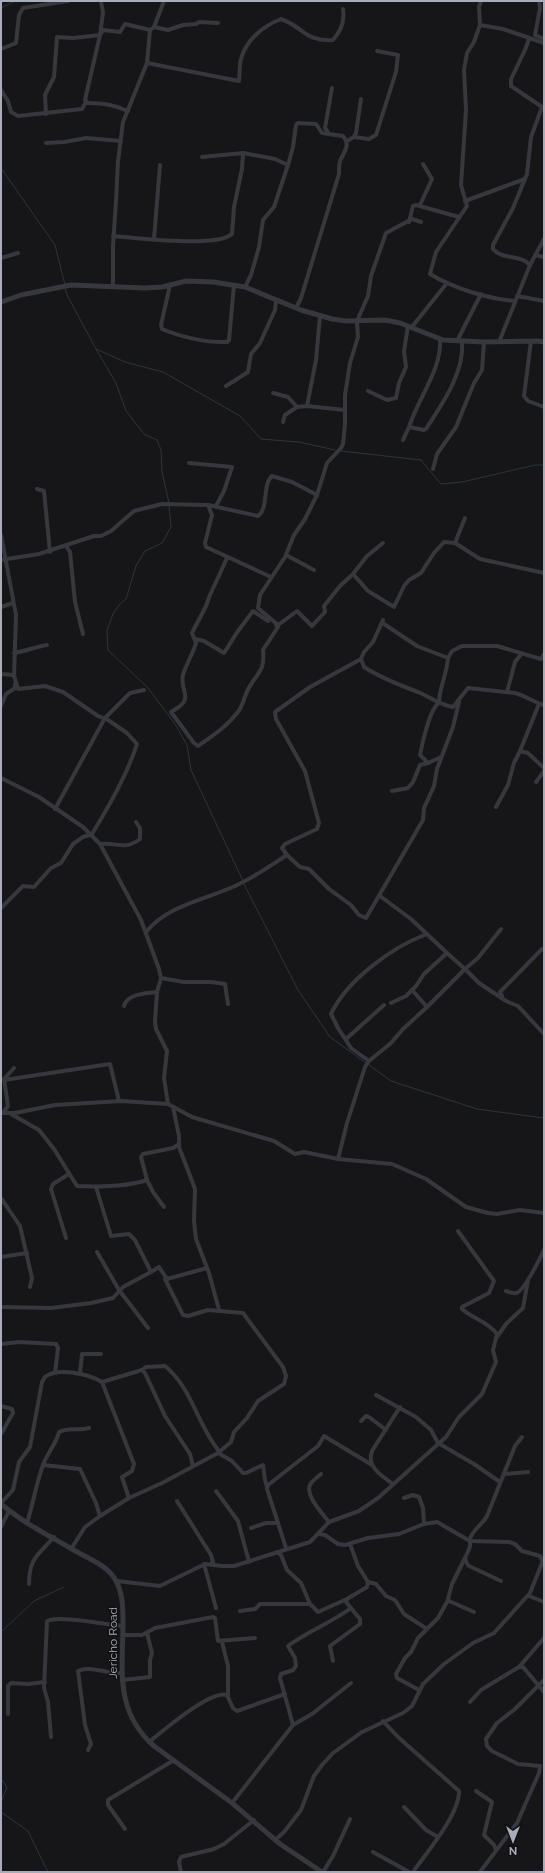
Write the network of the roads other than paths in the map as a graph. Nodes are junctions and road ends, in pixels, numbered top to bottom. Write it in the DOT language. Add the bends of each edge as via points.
graph roads {
  1 [pos="68,1"];
  2 [pos="102,1"];
  3 [pos="164,1"];
  4 [pos="481,1"];
  5 [pos="539,1"];
  6 [pos="343,9"];
  7 [pos="218,23"];
  8 [pos="480,25"];
  9 [pos="152,28"];
  10 [pos="100,35"];
  11 [pos="529,39"];
  12 [pos="544,39"];
  13 [pos="544,43"];
  14 [pos="1,49"];
  15 [pos="377,51"];
  16 [pos="147,63"];
  17 [pos="332,88"];
  18 [pos="1,90"];
  19 [pos="361,99"];
  20 [pos="86,102"];
  21 [pos="543,108"];
  22 [pos="128,111"];
  23 [pos="46,114"];
  24 [pos="328,132"];
  25 [pos="354,137"];
  26 [pos="121,141"];
  27 [pos="347,141"];
  28 [pos="46,143"];
  29 [pos="243,153"];
  30 [pos="202,157"];
  31 [pos="288,164"];
  32 [pos="423,164"];
  33 [pos="160,165"];
  34 [pos="525,179"];
  35 [pos="465,201"];
  36 [pos="420,205"];
  37 [pos="459,217"];
  38 [pos="409,222"];
  39 [pos="422,222"];
  40 [pos="113,236"];
  41 [pos="154,239"];
  42 [pos="544,239"];
  43 [pos="18,253"];
  44 [pos="535,255"];
  45 [pos="544,257"];
  46 [pos="1,258"];
  47 [pos="530,265"];
  48 [pos="446,283"];
  49 [pos="170,285"];
  50 [pos="234,285"];
  51 [pos="113,286"];
  52 [pos="245,287"];
  53 [pos="481,294"];
  54 [pos="517,296"];
  55 [pos="276,300"];
  56 [pos="515,301"];
  57 [pos="544,301"];
  58 [pos="1,302"];
  59 [pos="296,308"];
  60 [pos="320,316"];
  61 [pos="357,321"];
  62 [pos="410,327"];
  63 [pos="440,339"];
  64 [pos="460,341"];
  65 [pos="531,341"];
  66 [pos="484,342"];
  67 [pos="499,342"];
  68 [pos="544,342"];
  69 [pos="226,386"];
  70 [pos="368,391"];
  71 [pos="273,393"];
  72 [pos="307,406"];
  73 [pos="544,407"];
  74 [pos="298,408"];
  75 [pos="345,410"];
  76 [pos="282,422"];
  77 [pos="409,427"];
  78 [pos="403,440"];
  79 [pos="189,463"];
  80 [pos="433,469"];
  81 [pos="37,489"];
  82 [pos="317,495"];
  83 [pos="208,505"];
  84 [pos="216,506"];
  85 [pos="465,518"];
  86 [pos="1,535"];
  87 [pos="382,543"];
  88 [pos="455,543"];
  89 [pos="66,546"];
  90 [pos="50,552"];
  91 [pos="286,555"];
  92 [pos="227,558"];
  93 [pos="3,559"];
  94 [pos="314,570"];
  95 [pos="544,573"];
  96 [pos="353,574"];
  97 [pos="271,577"];
  98 [pos="13,603"];
  99 [pos="1,607"];
  100 [pos="83,634"];
  101 [pos="195,639"];
  102 [pos="47,645"];
  103 [pos="522,652"];
  104 [pos="14,653"];
  105 [pos="544,654"];
  106 [pos="448,658"];
  107 [pos="361,659"];
  108 [pos="1,674"];
  109 [pos="14,675"];
  110 [pos="144,690"];
  111 [pos="507,692"];
  112 [pos="459,702"];
  113 [pos="439,703"];
  114 [pos="539,704"];
  115 [pos="544,705"];
  116 [pos="1,706"];
  117 [pos="104,718"];
  118 [pos="520,751"];
  119 [pos="441,757"];
  120 [pos="428,763"];
  121 [pos="544,770"];
  122 [pos="1,778"];
  123 [pos="536,782"];
  124 [pos="392,791"];
  125 [pos="496,807"];
  126 [pos="55,809"];
  127 [pos="136,822"];
  128 [pos="92,834"];
  129 [pos="100,844"];
  130 [pos="287,855"];
  131 [pos="380,896"];
  132 [pos="1,908"];
  133 [pos="501,929"];
  134 [pos="146,932"];
  135 [pos="426,934"];
  136 [pos="542,949"];
  137 [pos="447,953"];
  138 [pos="465,969"];
  139 [pos="161,978"];
  140 [pos="412,990"];
  141 [pos="157,992"];
  142 [pos="506,1001"];
  143 [pos="391,1003"];
  144 [pos="228,1004"];
  145 [pos="384,1005"];
  146 [pos="124,1006"];
  147 [pos="427,1007"];
  148 [pos="544,1034"];
  149 [pos="346,1039"];
  150 [pos="369,1060"];
  151 [pos="14,1068"];
  152 [pos="4,1080"];
  153 [pos="119,1101"];
  154 [pos="168,1104"];
  155 [pos="173,1107"];
  156 [pos="2,1113"];
  157 [pos="10,1113"];
  158 [pos="179,1144"];
  159 [pos="338,1159"];
  160 [pos="69,1174"];
  161 [pos="147,1180"];
  162 [pos="96,1187"];
  163 [pos="1,1198"];
  164 [pos="164,1207"];
  165 [pos="544,1213"];
  166 [pos="458,1231"];
  167 [pos="66,1238"];
  168 [pos="544,1250"];
  169 [pos="27,1252"];
  170 [pos="97,1252"];
  171 [pos="1,1257"];
  172 [pos="207,1268"];
  173 [pos="151,1272"];
  174 [pos="166,1279"];
  175 [pos="528,1280"];
  176 [pos="30,1287"];
  177 [pos="119,1290"];
  178 [pos="506,1291"];
  179 [pos="1,1307"];
  180 [pos="219,1310"];
  181 [pos="148,1328"];
  182 [pos="497,1337"];
  183 [pos="1,1344"];
  184 [pos="101,1354"];
  185 [pos="142,1370"];
  186 [pos="55,1373"];
  187 [pos="80,1373"];
  188 [pos="102,1382"];
  189 [pos="376,1395"];
  190 [pos="1,1406"];
  191 [pos="400,1407"];
  192 [pos="361,1422"];
  193 [pos="89,1428"];
  194 [pos="386,1430"];
  195 [pos="1,1434"];
  196 [pos="522,1437"];
  197 [pos="438,1443"];
  198 [pos="219,1452"];
  199 [pos="43,1465"];
  200 [pos="372,1465"];
  201 [pos="193,1466"];
  202 [pos="528,1472"];
  203 [pos="321,1474"];
  204 [pos="504,1474"];
  205 [pos="500,1482"];
  206 [pos="393,1484"];
  207 [pos="267,1487"];
  208 [pos="216,1491"];
  209 [pos="129,1498"];
  210 [pos="404,1498"];
  211 [pos="177,1501"];
  212 [pos="1,1503"];
  213 [pos="9,1510"];
  214 [pos="100,1516"];
  215 [pos="329,1522"];
  216 [pos="27,1523"];
  217 [pos="278,1523"];
  218 [pos="424,1524"];
  219 [pos="1,1527"];
  220 [pos="251,1528"];
  221 [pos="318,1534"];
  222 [pos="54,1538"];
  223 [pos="470,1541"];
  224 [pos="350,1544"];
  225 [pos="286,1548"];
  226 [pos="71,1549"];
  227 [pos="277,1552"];
  228 [pos="465,1558"];
  229 [pos="543,1559"];
  230 [pos="249,1562"];
  231 [pos="204,1564"];
  232 [pos="211,1564"];
  233 [pos="116,1581"];
  234 [pos="501,1581"];
  235 [pos="368,1582"];
  236 [pos="30,1584"];
  237 [pos="529,1596"];
  238 [pos="347,1599"];
  239 [pos="449,1601"];
  240 [pos="544,1602"];
  241 [pos="310,1604"];
  242 [pos="216,1608"];
  243 [pos="351,1608"];
  244 [pos="240,1611"];
  245 [pos="474,1612"];
  246 [pos="123,1626"];
  247 [pos="427,1629"];
  248 [pos="147,1633"];
  249 [pos="123,1634"];
  250 [pos="255,1638"];
  251 [pos="544,1638"];
  252 [pos="222,1642"];
  253 [pos="333,1661"];
  254 [pos="519,1666"];
  255 [pos="121,1673"];
  256 [pos="122,1680"];
  257 [pos="544,1680"];
  258 [pos="45,1682"];
  259 [pos="350,1683"];
  260 [pos="538,1685"];
  261 [pos="419,1690"];
  262 [pos="544,1692"];
  263 [pos="285,1694"];
  264 [pos="228,1697"];
  265 [pos="470,1702"];
  266 [pos="8,1714"];
  267 [pos="383,1722"];
  268 [pos="294,1725"];
  269 [pos="51,1737"];
  270 [pos="149,1742"];
  271 [pos="88,1750"];
  272 [pos="174,1760"];
  273 [pos="476,1791"];
  274 [pos="232,1803"];
  275 [pos="404,1807"];
  276 [pos="350,1819"];
  277 [pos="254,1820"];
  278 [pos="125,1829"];
  279 [pos="438,1837"];
  280 [pos="275,1840"];
  281 [pos="496,1850"];
  282 [pos="373,1852"];
  283 [pos="181,1872"];
  284 [pos="322,1872"];
  285 [pos="409,1872"];
  286 [pos="413,1872"];
  287 [pos="480,1872"];
  1 -- 14 [label="street" via="23,8 16,43"];
  2 -- 10 [label="street"];
  3 -- 9 [label="street"];
  4 -- 8 [label="street"];
  5 -- 12 [label="street" via="535,35"];
  6 -- 16 [label="street" via="344,18 339,34 334,40 312,38 293,23 281,19 269,23 248,42 240,60 239,81"];
  7 -- 9 [label="street" via="199,22 168,30"];
  8 -- 11 [label="street" via="503,29"];
  8 -- 35 [label="street" via="467,53 464,70 466,110 461,185"];
  9 -- 10 [label="street" via="125,24 120,32 103,30"];
  9 -- 16 [label="street"];
  10 -- 20 [label="street"];
  10 -- 23 [label="street" via="57,37 54,77 45,95"];
  11 -- 13 [label="street"];
  11 -- 21 [label="street" via="510,82 512,88"];
  15 -- 25 [label="street" via="398,55 396,72 376,135 370,139"];
  16 -- 22 [label="street"];
  17 -- 24 [label="street" via="325,128"];
  18 -- 23 [label="street" via="14,115"];
  19 -- 25 [label="street"];
  20 -- 22 [label="street" via="102,103"];
  20 -- 23 [label="street" via="82,109"];
  21 -- 34 [label="street" via="528,148 530,164"];
  22 -- 26 [label="street"];
  24 -- 27 [label="street" via="343,136"];
  24 -- 31 [label="street" via="320,132 316,124 297,124"];
  25 -- 27 [label="street"];
  26 -- 28 [label="street" via="86,138"];
  26 -- 40 [label="street"];
  27 -- 59 [label="street"];
  29 -- 30 [label="street"];
  29 -- 31 [label="street"];
  29 -- 41 [label="street" via="232,234 227,238 210,241"];
  31 -- 52 [label="street" via="274,207 263,220 259,247"];
  32 -- 36 [label="street" via="432,179"];
  33 -- 41 [label="street"];
  34 -- 35 [label="street"];
  34 -- 47 [label="street" via="493,249 498,254 523,259"];
  35 -- 37 [label="street" via="467,206"];
  36 -- 37 [label="street"];
  36 -- 38 [label="street" via="413,206"];
  37 -- 48 [label="street" via="436,252 432,263 430,274"];
  38 -- 39 [label="street" via="413,219"];
  38 -- 61 [label="street" via="386,233 371,276 368,296"];
  40 -- 41 [label="street"];
  40 -- 51 [label="street"];
  42 -- 44 [label="street"];
  43 -- 46 [label="street"];
  44 -- 45 [label="street"];
  44 -- 47 [label="street"];
  47 -- 54 [label="street"];
  48 -- 53 [label="street"];
  48 -- 62 [label="street"];
  49 -- 50 [label="street" via="194,281"];
  49 -- 50 [label="street" via="162,329 222,342 229,340 231,331"];
  49 -- 51 [label="street" via="145,288"];
  50 -- 52 [label="street"];
  51 -- 58 [label="street" via="71,284"];
  52 -- 55 [label="street"];
  53 -- 56 [label="street"];
  53 -- 64 [label="street"];
  54 -- 56 [label="street"];
  54 -- 57 [label="street"];
  55 -- 59 [label="street"];
  55 -- 69 [label="street" via="275,310 260,343 251,354 248,372"];
  56 -- 67 [label="street"];
  59 -- 60 [label="street"];
  60 -- 61 [label="street"];
  60 -- 72 [label="street" via="316,360"];
  61 -- 62 [label="street" via="385,320"];
  61 -- 75 [label="street" via="358,337 350,363"];
  62 -- 63 [label="street"];
  62 -- 70 [label="street" via="404,352 406,367 396,398 387,400"];
  63 -- 64 [label="street"];
  63 -- 77 [label="street" via="441,350 434,372 413,412"];
  64 -- 66 [label="street"];
  64 -- 77 [label="street" via="463,351 451,387 430,423 424,430"];
  65 -- 67 [label="street"];
  65 -- 68 [label="street"];
  65 -- 73 [label="street" via="524,396 528,401"];
  66 -- 67 [label="street"];
  66 -- 80 [label="street" via="482,370 456,427 437,454"];
  71 -- 74 [label="street" via="288,397"];
  72 -- 74 [label="street"];
  72 -- 75 [label="street"];
  74 -- 76 [label="street" via="285,416"];
  75 -- 82 [label="street" via="342,446 327,463"];
  77 -- 78 [label="street"];
  79 -- 84 [label="street" via="232,467"];
  81 -- 90 [label="street" via="44,491"];
  82 -- 84 [label="street" via="292,482 272,476 265,492 262,511 258,516"];
  82 -- 91 [label="street" via="294,535"];
  83 -- 84 [label="street"];
  83 -- 89 [label="street" via="169,503 134,511 101,536"];
  83 -- 92 [label="street" via="212,516 205,545"];
  85 -- 88 [label="street"];
  86 -- 93 [label="street"];
  87 -- 96 [label="street" via="367,556"];
  88 -- 95 [label="street" via="480,559"];
  88 -- 96 [label="street" via="440,545 421,573 404,586 394,607 368,591"];
  89 -- 90 [label="street"];
  89 -- 100 [label="street" via="70,552 75,602"];
  90 -- 93 [label="street"];
  91 -- 94 [label="street"];
  91 -- 97 [label="street"];
  92 -- 97 [label="street"];
  92 -- 101 [label="street" via="192,633"];
  93 -- 98 [label="street"];
  96 -- 97 [label="street" via="324,606 325,612 312,626 297,611 278,625 260,610 258,600"];
  98 -- 99 [label="street"];
  98 -- 104 [label="street" via="16,616"];
  101 -- 101 [label="street" via="196,645 182,677 186,694 181,706 170,712 198,746 229,724 240,708 264,663 263,650 278,627 253,611 224,653 204,641"];
  102 -- 104 [label="street"];
  103 -- 105 [label="street" via="541,659"];
  103 -- 106 [label="street" via="497,646 462,646 452,651"];
  103 -- 111 [label="street" via="515,662"];
  104 -- 109 [label="street"];
  106 -- 107 [label="street" via="417,646 384,622"];
  106 -- 113 [label="street" via="448,670 439,695"];
  107 -- 113 [label="street" via="364,667 370,671"];
  107 -- 130 [label="street" via="310,687 275,712 276,719 305,771 319,823 317,829 285,844 282,848"];
  108 -- 109 [label="street"];
  109 -- 116 [label="street" via="15,688 6,694"];
  109 -- 117 [label="street" via="18,689 50,687 63,692"];
  110 -- 117 [label="street" via="130,693"];
  111 -- 112 [label="street" via="468,688"];
  111 -- 114 [label="street" via="522,695"];
  112 -- 113 [label="street" via="453,707"];
  112 -- 119 [label="street" via="453,727"];
  113 -- 120 [label="street" via="435,705 428,723 420,755"];
  114 -- 115 [label="street"];
  114 -- 118 [label="street"];
  117 -- 126 [label="street"];
  117 -- 128 [label="street" via="127,733 137,744 111,802"];
  118 -- 121 [label="street" via="528,753"];
  118 -- 125 [label="street" via="508,785"];
  119 -- 120 [label="street"];
  119 -- 131 [label="street" via="434,786 424,808 423,820"];
  120 -- 124 [label="street" via="420,765 408,788"];
  121 -- 123 [label="street"];
  122 -- 126 [label="street" via="39,797"];
  126 -- 128 [label="street"];
  127 -- 129 [label="street" via="140,828 140,839 134,844 126,847"];
  128 -- 129 [label="street"];
  128 -- 132 [label="street" via="73,844 61,863 51,868 34,887 23,886"];
  129 -- 134 [label="street"];
  130 -- 131 [label="street" via="351,905 359,915 366,918"];
  130 -- 134 [label="street" via="233,887 187,903"];
  131 -- 135 [label="street"];
  133 -- 138 [label="street" via="478,958"];
  134 -- 139 [label="street"];
  135 -- 137 [label="street"];
  135 -- 149 [label="street" via="381,959 354,982 336,1004 331,1014"];
  136 -- 142 [label="street" via="500,992"];
  137 -- 138 [label="street"];
  137 -- 140 [label="street" via="424,974"];
  138 -- 142 [label="street"];
  138 -- 147 [label="street"];
  139 -- 141 [label="street"];
  139 -- 144 [label="street" via="225,984"];
  140 -- 143 [label="street"];
  140 -- 147 [label="street"];
  141 -- 146 [label="street" via="132,997 125,1001"];
  141 -- 154 [label="street" via="155,1022 167,1051 164,1078"];
  142 -- 148 [label="street" via="518,1006"];
  145 -- 149 [label="street"];
  147 -- 150 [label="street" via="391,1043"];
  149 -- 150 [label="street" via="351,1048"];
  150 -- 159 [label="street" via="347,1123"];
  151 -- 152 [label="street"];
  152 -- 153 [label="street" via="110,1064"];
  152 -- 156 [label="street" via="8,1106"];
  153 -- 154 [label="street"];
  153 -- 157 [label="street" via="55,1105"];
  154 -- 155 [label="street"];
  155 -- 158 [label="street"];
  155 -- 159 [label="street" via="192,1117 274,1140 294,1154 304,1152"];
  156 -- 157 [label="street"];
  157 -- 160 [label="street" via="39,1130"];
  158 -- 161 [label="street" via="173,1148 142,1155"];
  158 -- 172 [label="street" via="195,1189 196,1239"];
  159 -- 165 [label="street" via="392,1164 426,1179 466,1206 488,1213 520,1210"];
  160 -- 162 [label="street" via="77,1186"];
  160 -- 167 [label="street" via="53,1184 51,1189"];
  161 -- 162 [label="street" via="133,1184"];
  161 -- 164 [label="street"];
  162 -- 173 [label="street" via="111,1236 129,1234 135,1240"];
  163 -- 169 [label="street" via="17,1219"];
  166 -- 182 [label="street" via="494,1281 489,1293 462,1309 473,1318 486,1322"];
  168 -- 175 [label="street"];
  169 -- 171 [label="street"];
  169 -- 176 [label="street" via="32,1278"];
  170 -- 177 [label="street"];
  172 -- 174 [label="street"];
  172 -- 180 [label="street"];
  173 -- 174 [label="street" via="159,1267"];
  173 -- 177 [label="street"];
  174 -- 180 [label="street" via="183,1314 188,1316 208,1310"];
  175 -- 178 [label="street" via="517,1293"];
  175 -- 182 [label="street" via="523,1308"];
  177 -- 179 [label="street" via="113,1298 72,1306"];
  177 -- 181 [label="street"];
  180 -- 198 [label="street" via="243,1313 286,1376 284,1384 258,1401 234,1432 231,1442"];
  182 -- 197 [label="street" via="493,1350 496,1362 482,1394"];
  183 -- 186 [label="street" via="56,1344 58,1348"];
  184 -- 187 [label="street" via="82,1354"];
  185 -- 188 [label="street"];
  185 -- 198 [label="street" via="157,1365 171,1370 194,1404 208,1438"];
  185 -- 201 [label="street" via="165,1416 190,1454"];
  186 -- 187 [label="street"];
  186 -- 212 [label="street" via="47,1375 43,1380 30,1448 19,1462 13,1490"];
  187 -- 188 [label="street"];
  188 -- 209 [label="street" via="134,1464 132,1471 122,1477"];
  189 -- 191 [label="street"];
  190 -- 195 [label="street" via="12,1409 13,1413"];
  191 -- 194 [label="street"];
  191 -- 197 [label="street" via="431,1430"];
  192 -- 194 [label="street" via="366,1416"];
  193 -- 199 [label="street" via="77,1431 65,1429 59,1432 57,1441 51,1447"];
  194 -- 200 [label="street" via="372,1451"];
  196 -- 204 [label="street"];
  197 -- 205 [label="street"];
  197 -- 206 [label="street"];
  198 -- 201 [label="street"];
  198 -- 207 [label="street" via="244,1473 263,1465"];
  199 -- 214 [label="street" via="80,1469"];
  199 -- 216 [label="street"];
  200 -- 206 [label="street"];
  200 -- 207 [label="street" via="324,1436 318,1446"];
  201 -- 209 [label="street"];
  202 -- 204 [label="street"];
  203 -- 215 [label="street" via="312,1481 310,1488 315,1506"];
  204 -- 205 [label="street"];
  205 -- 223 [label="street" via="488,1516 479,1524"];
  206 -- 215 [label="street" via="366,1508"];
  207 -- 217 [label="street"];
  208 -- 230 [label="street" via="238,1521"];
  209 -- 214 [label="street"];
  210 -- 218 [label="street" via="413,1494 419,1497"];
  211 -- 232 [label="street" via="213,1559"];
  212 -- 213 [label="street, Jericho Road"];
  213 -- 216 [label="street, Jericho Road"];
  213 -- 219 [label="street"];
  214 -- 226 [label="street" via="86,1527"];
  215 -- 221 [label="street"];
  216 -- 222 [label="street, Jericho Road"];
  217 -- 220 [label="street" via="266,1523"];
  217 -- 225 [label="street"];
  218 -- 223 [label="street" via="437,1522"];
  218 -- 224 [label="street" via="399,1534 368,1538"];
  221 -- 224 [label="street" via="325,1535 338,1544"];
  221 -- 225 [label="street" via="312,1541"];
  222 -- 226 [label="street, Jericho Road"];
  222 -- 236 [label="street" via="32,1561 29,1569"];
  223 -- 228 [label="street"];
  223 -- 229 [label="street" via="509,1542 522,1551"];
  224 -- 235 [label="street" via="358,1566"];
  225 -- 227 [label="street"];
  226 -- 233 [label="street, Jericho Road" via="106,1569"];
  227 -- 230 [label="street"];
  227 -- 241 [label="street" via="281,1555 287,1570 301,1583"];
  228 -- 234 [label="street" via="469,1566"];
  228 -- 239 [label="street" via="449,1592"];
  229 -- 237 [label="street"];
  230 -- 232 [label="street" via="226,1566"];
  231 -- 232 [label="street"];
  231 -- 233 [label="street" via="160,1586"];
  231 -- 242 [label="street"];
  233 -- 246 [label="street, Jericho Road" via="122,1596"];
  235 -- 238 [label="street" via="367,1587"];
  235 -- 247 [label="street" via="376,1584 386,1596 395,1600 404,1614"];
  237 -- 240 [label="street"];
  237 -- 261 [label="street" via="494,1633 463,1650"];
  238 -- 241 [label="street" via="318,1612"];
  238 -- 243 [label="street"];
  239 -- 245 [label="street"];
  239 -- 247 [label="street"];
  241 -- 244 [label="street" via="260,1604 255,1609"];
  243 -- 253 [label="street" via="360,1619 360,1624 330,1646"];
  243 -- 263 [label="street" via="288,1646 296,1666 280,1676"];
  246 -- 249 [label="street, Jericho Road"];
  246 -- 258 [label="street" via="74,1620 47,1622"];
  247 -- 261 [label="street" via="418,1638 396,1674 396,1678"];
  248 -- 249 [label="street"];
  248 -- 252 [label="street" via="155,1628 213,1617 217,1640"];
  248 -- 256 [label="street" via="152,1653 150,1677"];
  249 -- 255 [label="street, Jericho Road"];
  250 -- 252 [label="street"];
  251 -- 254 [label="street"];
  252 -- 264 [label="street" via="228,1666"];
  254 -- 260 [label="street" via="523,1667"];
  254 -- 265 [label="street" via="481,1690"];
  255 -- 256 [label="street, Jericho Road"];
  255 -- 271 [label="street" via="95,1669 78,1671 85,1724 91,1744"];
  256 -- 270 [label="street, Jericho Road" via="132,1721"];
  257 -- 260 [label="street"];
  258 -- 266 [label="street" via="11,1683 8,1686"];
  258 -- 269 [label="street"];
  259 -- 268 [label="street"];
  260 -- 262 [label="street"];
  260 -- 281 [label="street" via="516,1709 498,1723 486,1739 487,1746 492,1751 518,1764 540,1766 517,1823"];
  261 -- 267 [label="street" via="412,1706"];
  263 -- 264 [label="street" via="237,1710 233,1708"];
  263 -- 268 [label="street"];
  264 -- 270 [label="street" via="223,1694 210,1697 174,1721"];
  267 -- 279 [label="street" via="459,1791 459,1797 446,1827"];
  267 -- 280 [label="street" via="362,1732 322,1764 314,1776 301,1810"];
  268 -- 274 [label="street"];
  270 -- 272 [label="street, Jericho Road"];
  272 -- 274 [label="street, Jericho Road"];
  272 -- 278 [label="street" via="108,1800 108,1805"];
  273 -- 281 [label="street" via="492,1802 484,1835"];
  274 -- 277 [label="street, Jericho Road"];
  275 -- 279 [label="street" via="426,1830"];
  276 -- 284 [label="street" via="333,1856"];
  277 -- 280 [label="street, Jericho Road"];
  277 -- 283 [label="street" via="224,1844 180,1858"];
  279 -- 286 [label="street"];
  280 -- 284 [label="street, Jericho Road"];
  281 -- 287 [label="street"];
  282 -- 285 [label="street"];
}
